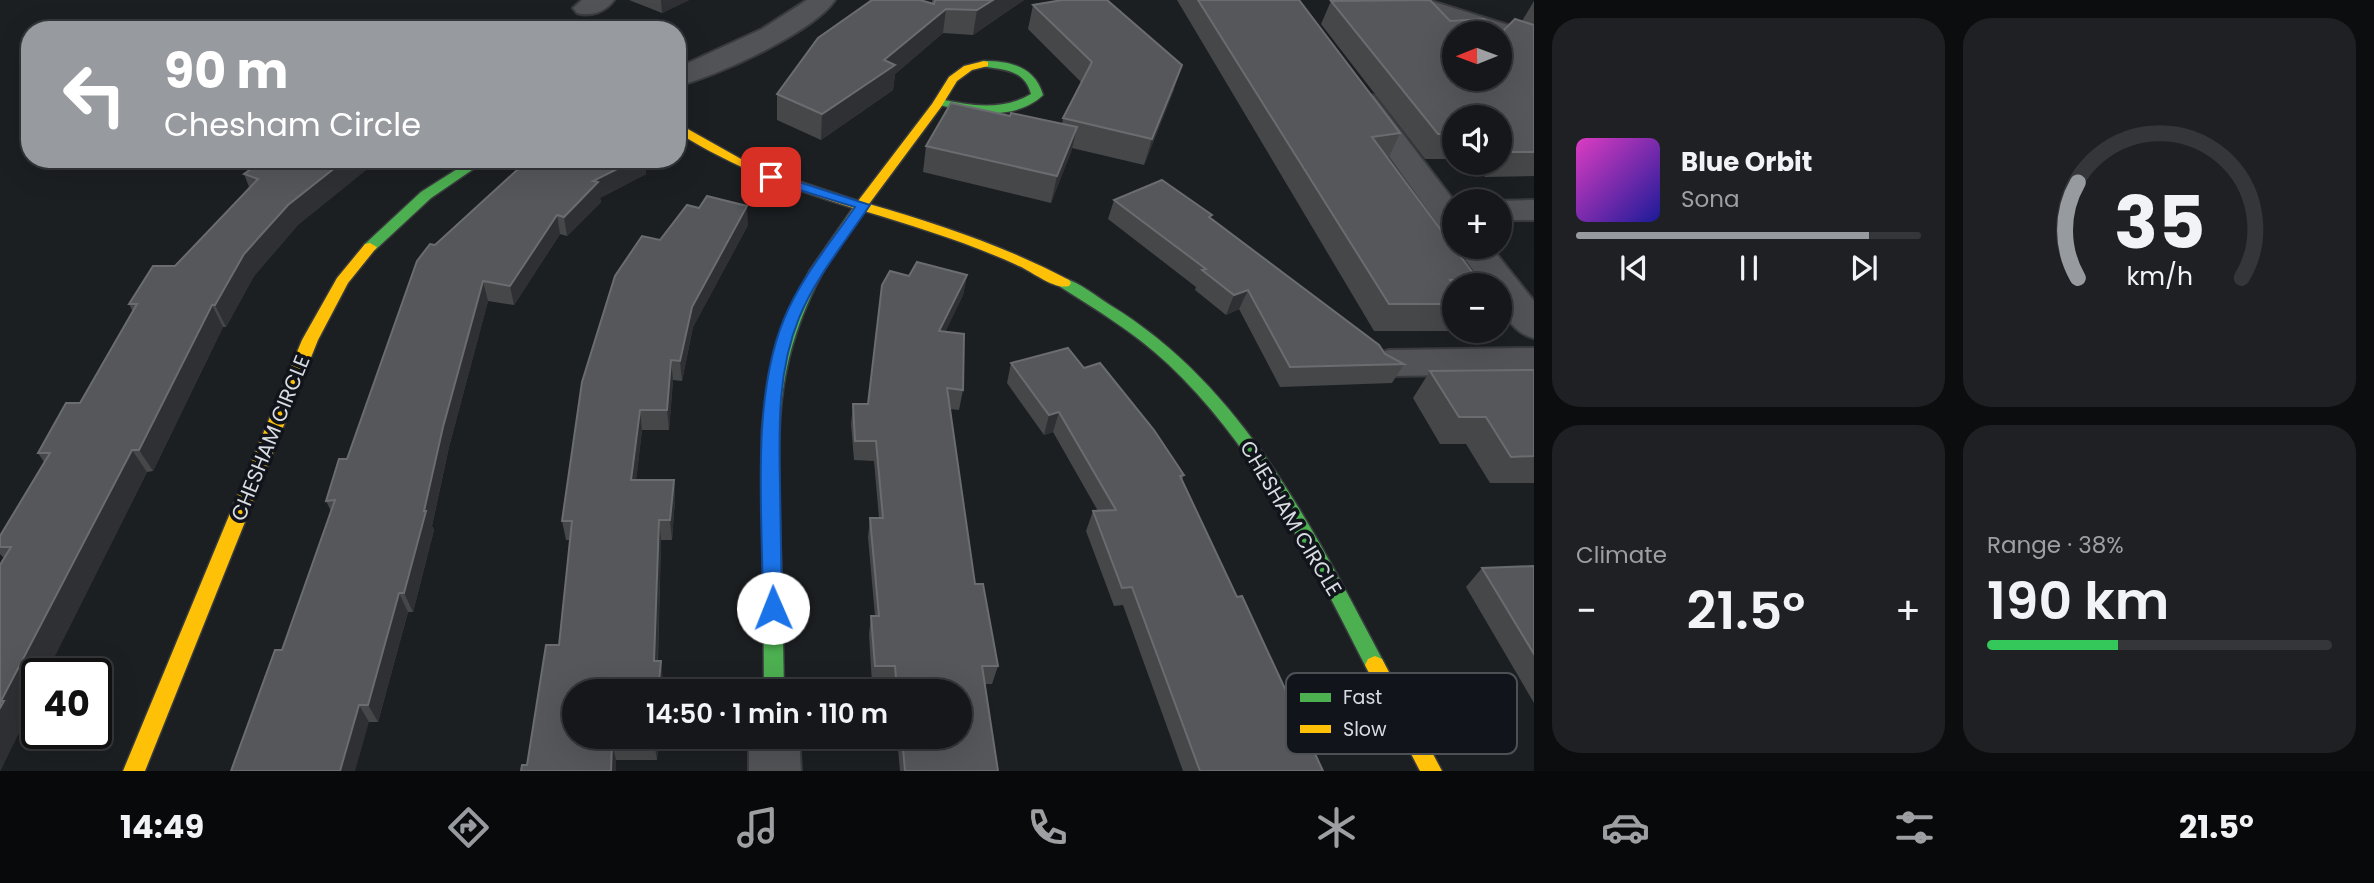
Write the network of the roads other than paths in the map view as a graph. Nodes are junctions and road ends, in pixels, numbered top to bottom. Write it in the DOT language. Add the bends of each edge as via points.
graph roads {
  1 [pos="823,0"];
  2 [pos="1402,0"];
  3 [pos="1498,0"];
  4 [pos="1470,21"];
  5 [pos="1474,21"];
  6 [pos="1512,34"];
  7 [pos="1534,41"];
  8 [pos="686,74"];
  9 [pos="1345,77"];
  10 [pos="940,102"];
  11 [pos="686,133"];
  12 [pos="468,168"];
  13 [pos="1442,202"];
  14 [pos="863,205"];
  15 [pos="1512,209"];
  16 [pos="1534,210"];
  17 [pos="1482,259"];
  18 [pos="1534,326"];
  19 [pos="1534,361"];
  20 [pos="1389,363"];
  21 [pos="1379,673"];
  22 [pos="774,679"];
  23 [pos="774,749"];
  24 [pos="1422,754"];
  25 [pos="134,771"];
  26 [pos="775,771"];
  27 [pos="1431,771"];
  1 -- 8 [label="street" via="755,45"];
  2 -- 4 [label="street"];
  3 -- 5 [label="street"];
  6 -- 7 [label="street"];
  9 -- 13 [label="street"];
  10 -- 10 [label="street" via="955,76 978,65 1014,67 1036,85 1037,95 1028,103 1007,108 967,109"];
  10 -- 14 [label="street"];
  11 -- 14 [label="street, CHESHAM CIRCLE" via="735,163"];
  12 -- 25 [label="street, CHESHAM CIRCLE" via="430,192 370,246 328,305"];
  14 -- 21 [label="street, CHESHAM CIRCLE" via="946,230 1032,265 1118,316 1203,386 1266,469 1297,519"];
  14 -- 22 [label="street" via="807,288 779,352 770,430"];
  15 -- 16 [label="street"];
  17 -- 18 [label="street"];
  19 -- 20 [label="street"];
  23 -- 26 [label="street"];
  24 -- 27 [label="street, CHESHAM CIRCLE"];
}
